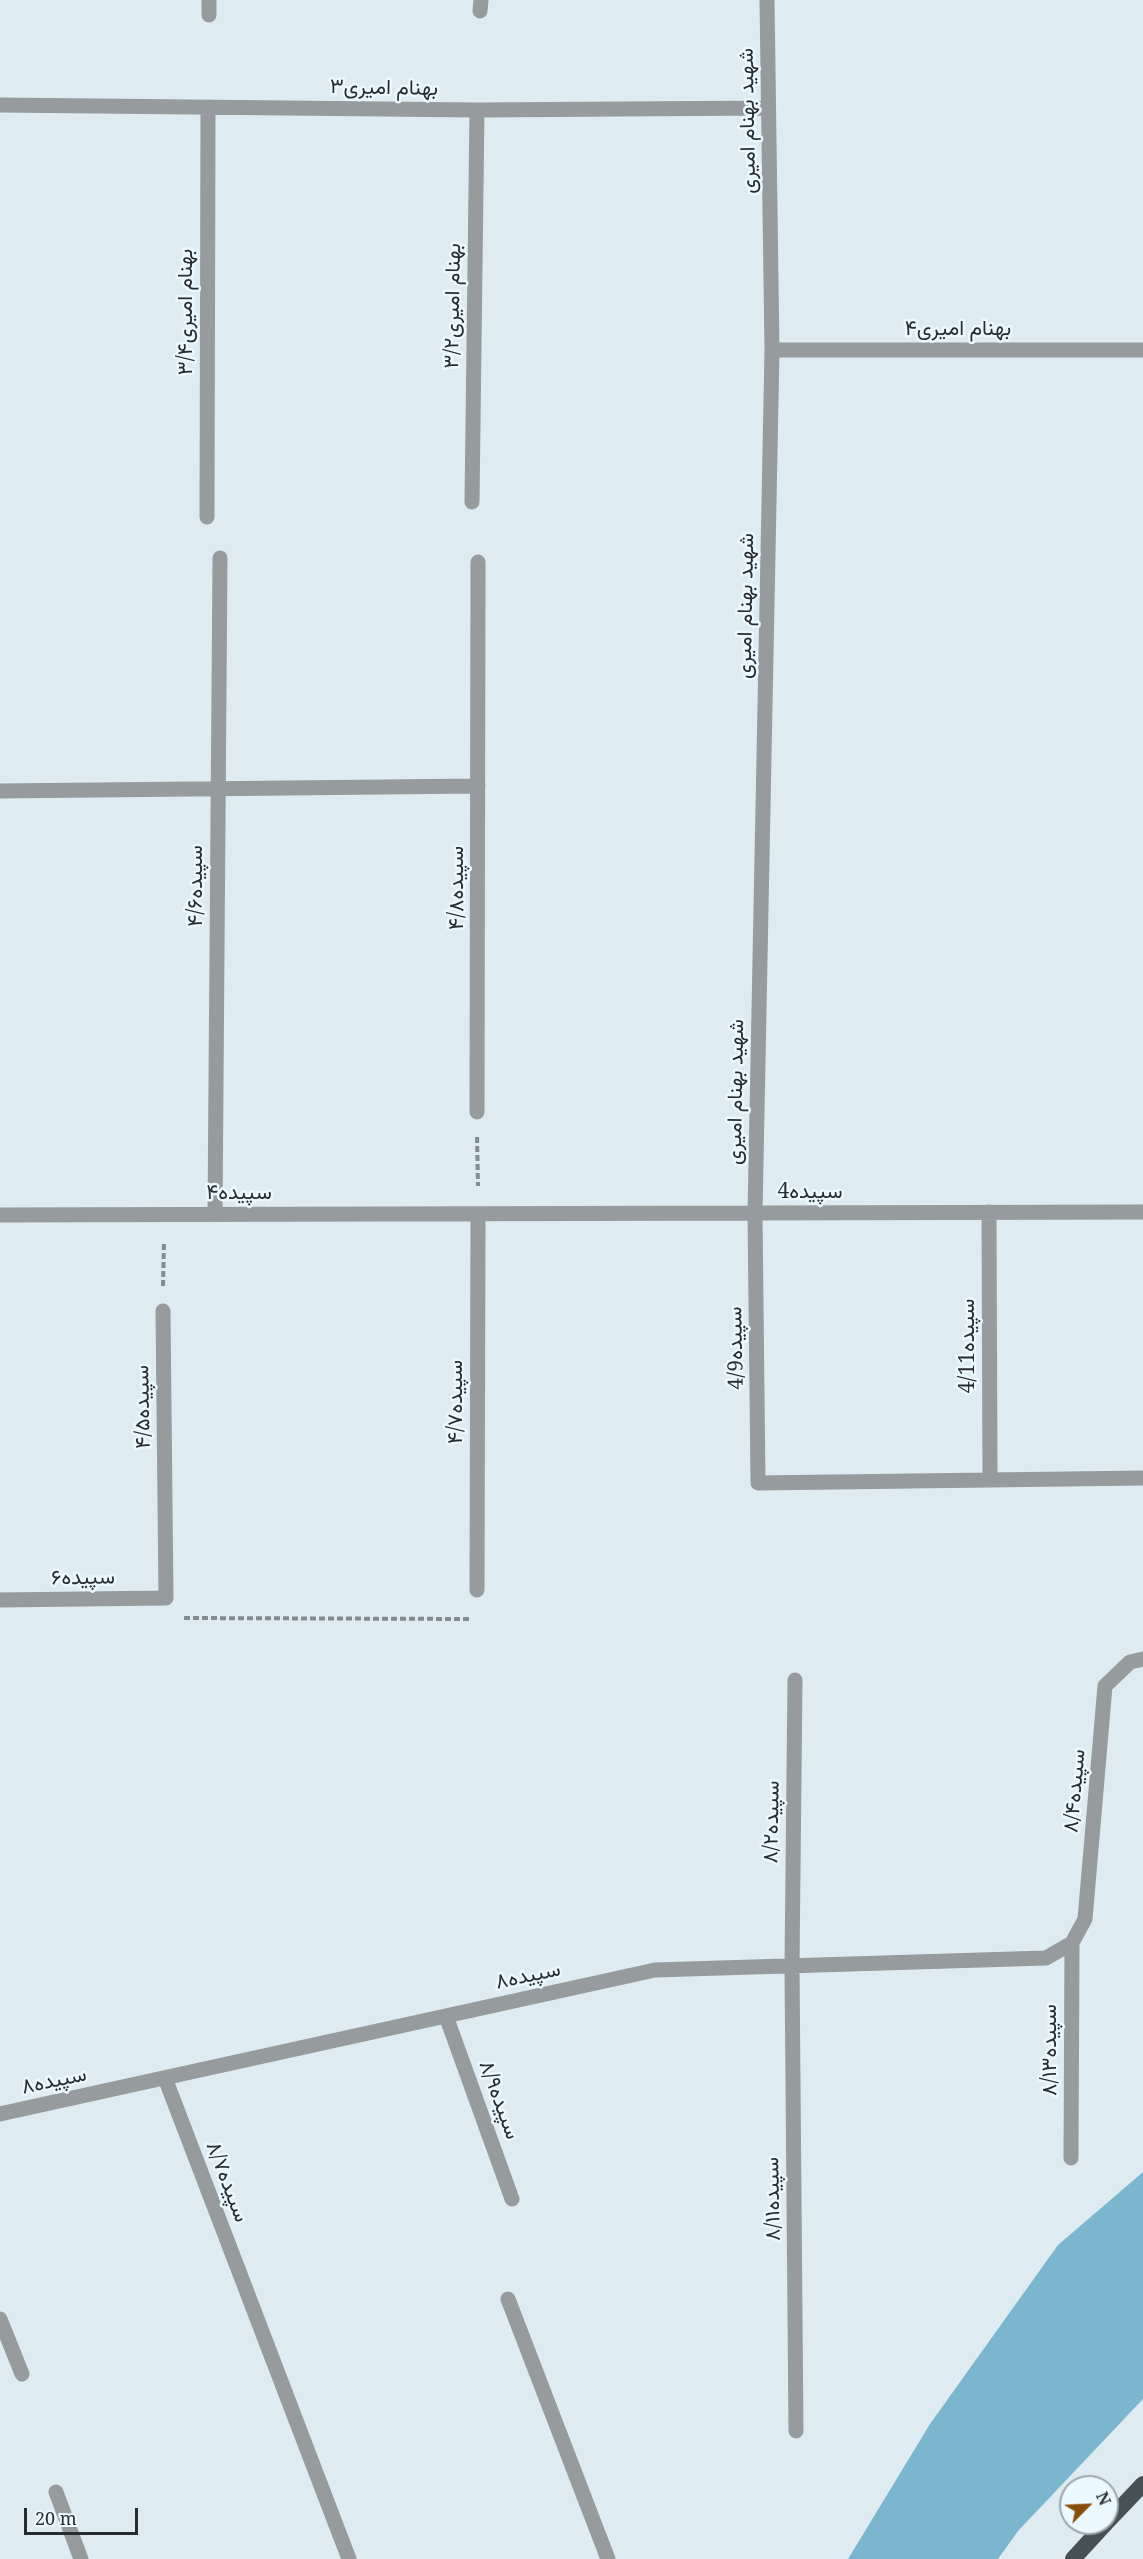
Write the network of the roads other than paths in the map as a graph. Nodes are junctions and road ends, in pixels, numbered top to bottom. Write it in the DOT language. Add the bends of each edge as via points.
graph roads {
  1 [pos="767,0"];
  2 [pos="0,105"];
  3 [pos="208,107"];
  4 [pos="768,108"];
  5 [pos="477,110"];
  6 [pos="772,350"];
  7 [pos="1143,350"];
  8 [pos="472,502"];
  9 [pos="207,517"];
  10 [pos="220,558"];
  11 [pos="478,562"];
  12 [pos="478,786"];
  13 [pos="218,788"];
  14 [pos="0,791"];
  15 [pos="477,1112"];
  16 [pos="989,1212"];
  17 [pos="1143,1212"];
  18 [pos="755,1213"];
  19 [pos="215,1214"];
  20 [pos="478,1214"];
  21 [pos="0,1215"];
  22 [pos="163,1311"];
  23 [pos="1143,1478"];
  24 [pos="990,1480"];
  25 [pos="477,1590"];
  26 [pos="166,1598"];
  27 [pos="0,1600"];
  28 [pos="1143,1659"];
  29 [pos="795,1680"];
  30 [pos="1072,1943"];
  31 [pos="792,1966"];
  32 [pos="446,2016"];
  33 [pos="165,2078"];
  34 [pos="0,2114"];
  35 [pos="1071,2158"];
  36 [pos="512,2199"];
  37 [pos="508,2299"];
  38 [pos="0,2319"];
  39 [pos="22,2374"];
  40 [pos="796,2431"];
  41 [pos="1143,2484"];
  42 [pos="56,2492"];
  43 [pos="1119,2510"];
  44 [pos="1096,2535"];
  45 [pos="81,2559"];
  46 [pos="349,2559"];
  47 [pos="608,2559"];
  48 [pos="1073,2559"];
  1 -- 4 [label="street, شهید بهنام امیری"];
  2 -- 3 [label="street, بهنام امیری۳"];
  3 -- 5 [label="street, بهنام امیری۳"];
  3 -- 9 [label="street, بهنام امیری۳/۴"];
  4 -- 5 [label="street, بهنام امیری۳"];
  4 -- 6 [label="street, شهید بهنام امیری"];
  5 -- 8 [label="street, بهنام امیری۳/۲"];
  6 -- 7 [label="street, بهنام امیری۴"];
  6 -- 18 [label="street, شهید بهنام امیری"];
  10 -- 13 [label="street, سپیده۴/۶"];
  11 -- 12 [label="street, سپیده۴/۸"];
  12 -- 13 [label="street"];
  12 -- 15 [label="street, سپیده۴/۸"];
  13 -- 14 [label="street"];
  13 -- 19 [label="street, سپیده۴/۶"];
  16 -- 17 [label="street, 4سپیده"];
  16 -- 18 [label="street, 4سپیده"];
  16 -- 24 [label="street, 4/11سپیده"];
  18 -- 20 [label="street, 4سپیده"];
  18 -- 24 [label="street, 4/9سپیده" via="759,1483"];
  19 -- 20 [label="street, سپیده۴"];
  19 -- 21 [label="street, سپیده۴"];
  20 -- 25 [label="street, سپیده۴/۷"];
  22 -- 26 [label="street, سپیده۴/۵"];
  23 -- 24 [label="street"];
  26 -- 27 [label="street, سپیده۶"];
  28 -- 30 [label="street, سپیده۸/۴" via="1130,1662 1105,1686 1085,1919"];
  29 -- 31 [label="street, سپیده۸/۲"];
  30 -- 31 [label="street, سپیده۸" via="1046,1958"];
  30 -- 35 [label="street, سپیده۸/۱۳"];
  31 -- 32 [label="street, سپیده۸" via="654,1970"];
  31 -- 40 [label="street, سپیده۸/۱۱"];
  32 -- 33 [label="street, سپیده۸"];
  32 -- 36 [label="street, سپیده۸/۹"];
  33 -- 34 [label="street, سپیده۸"];
  33 -- 46 [label="street, سپیده۸/۷"];
  37 -- 47 [label="street"];
  38 -- 39 [label="street"];
  41 -- 43 [label="highway"];
  42 -- 45 [label="street"];
  44 -- 48 [label="highway"];
}
